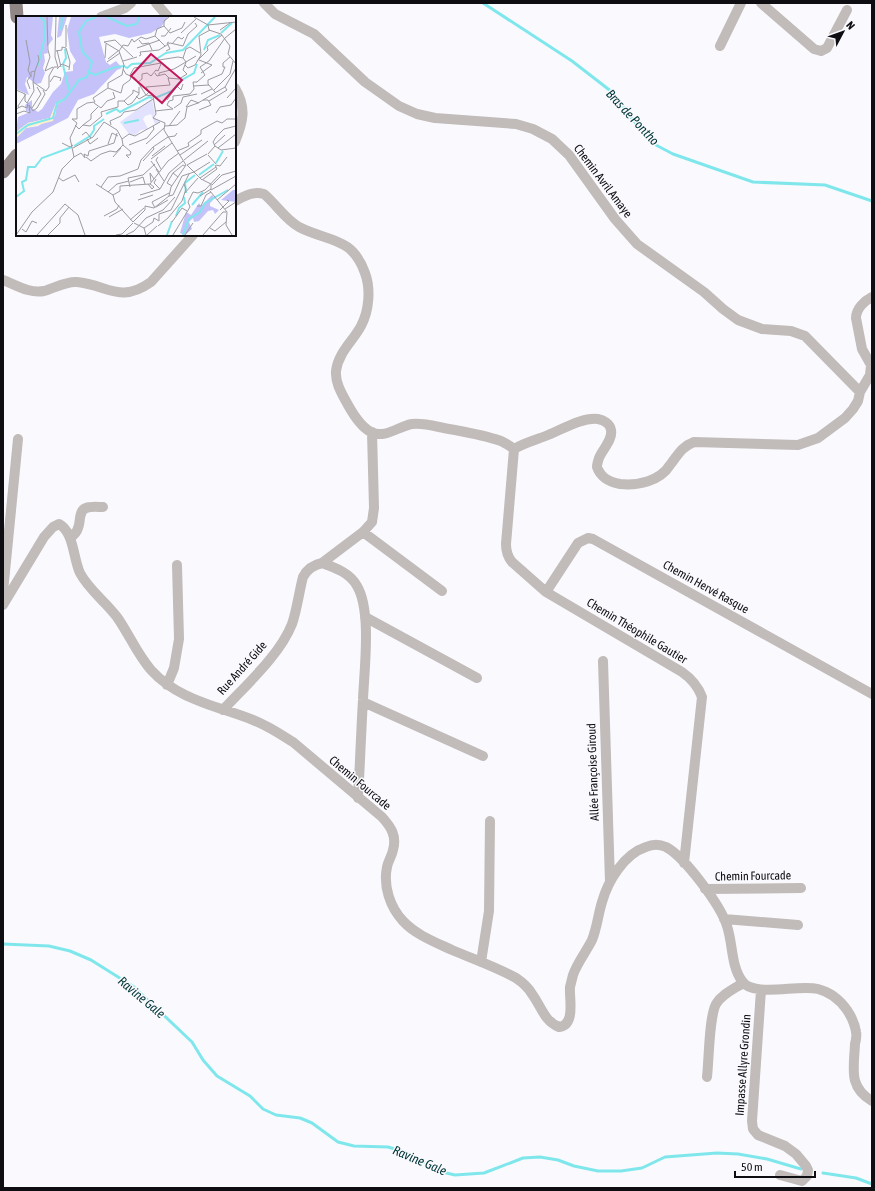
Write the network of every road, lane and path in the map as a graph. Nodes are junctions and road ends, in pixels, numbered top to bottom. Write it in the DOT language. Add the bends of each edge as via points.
graph roads {
  1 [pos="16,3"];
  2 [pos="131,3"];
  3 [pos="156,3"];
  4 [pos="264,3"];
  5 [pos="741,3"];
  6 [pos="761,3"];
  7 [pos="847,10"];
  8 [pos="17,16"];
  9 [pos="104,16"];
  10 [pos="167,16"];
  11 [pos="720,46"];
  12 [pos="236,90"];
  13 [pos="236,140"];
  14 [pos="16,156"];
  15 [pos="3,172"];
  16 [pos="236,200"];
  17 [pos="192,236"];
  18 [pos="3,280"];
  19 [pos="872,297"];
  20 [pos="860,392"];
  21 [pos="372,432"];
  22 [pos="18,438"];
  23 [pos="514,449"];
  24 [pos="103,507"];
  25 [pos="363,532"];
  26 [pos="70,538"];
  27 [pos="322,563"];
  28 [pos="177,564"];
  29 [pos="442,590"];
  30 [pos="3,592"];
  31 [pos="546,592"];
  32 [pos="3,605"];
  33 [pos="365,617"];
  34 [pos="603,661"];
  35 [pos="477,678"];
  36 [pos="167,684"];
  37 [pos="872,694"];
  38 [pos="363,702"];
  39 [pos="223,710"];
  40 [pos="483,756"];
  41 [pos="358,798"];
  42 [pos="490,821"];
  43 [pos="684,863"];
  44 [pos="610,882"];
  45 [pos="801,888"];
  46 [pos="705,889"];
  47 [pos="724,919"];
  48 [pos="798,925"];
  49 [pos="481,962"];
  50 [pos="743,983"];
  51 [pos="762,990"];
  52 [pos="707,1077"];
  53 [pos="872,1101"];
  54 [pos="780,1175"];
  1 -- 8 [label="main road"];
  2 -- 9 [label="street"];
  3 -- 10 [label="street"];
  4 -- 20 [label="street, Chemin Avril Amaye" via="275,14 314,34 365,82 399,106 435,118 516,124 552,139 569,155 615,219 637,244 738,320 762,329 791,331 805,336"];
  5 -- 11 [label="street"];
  6 -- 7 [label="street" via="814,49 821,51 827,48"];
  12 -- 13 [label="street" via="240,98 243,122"];
  14 -- 15 [label="main road"];
  16 -- 21 [label="street" via="253,193 264,194 299,227 343,244 352,250 359,261 368,286 366,313 361,326 340,358 336,371 338,385 349,407 355,417"];
  17 -- 18 [label="street" via="151,282 134,292 123,294 76,282 34,292"];
  19 -- 20 [label="street" via="862,304 856,313 861,344 871,370 869,380"];
  20 -- 23 [label="street" via="853,410 845,418 811,441 791,446 694,442 680,450 670,467 655,478 637,484 612,482 605,479 599,471 599,458 611,435 611,429 605,421 599,419 582,422 528,441"];
  21 -- 23 [label="street" via="391,432 412,424 426,425 490,438"];
  21 -- 25 [label="street, Rue André Gide" via="374,508 372,522"];
  22 -- 30 [label="street"];
  23 -- 31 [label="street, Chemin Théophile Gautier" via="506,551 512,562"];
  24 -- 26 [label="street" via="82,510 79,526"];
  25 -- 27 [label="street, Rue André Gide"];
  25 -- 29 [label="street"];
  26 -- 32 [label="street" via="59,524 48,532"];
  26 -- 36 [label="street, Chemin Fourcade" via="76,564 86,583 117,618 144,662"];
  27 -- 33 [label="street" via="353,580 361,594"];
  27 -- 39 [label="street, Rue André Gide" via="311,567 302,576 292,624 281,643 270,659"];
  28 -- 36 [label="street" via="179,640 174,668"];
  31 -- 37 [label="street, Chemin Hervé Rasque" via="578,543 588,538 594,539"];
  31 -- 43 [label="street, Chemin Théophile Gautier" via="682,672 699,689 702,697"];
  33 -- 35 [label="street"];
  33 -- 38 [label="street"];
  34 -- 44 [label="street, Allée Françoise Giroud"];
  36 -- 39 [label="street, Chemin Fourcade" via="196,700"];
  38 -- 40 [label="street"];
  38 -- 41 [label="street"];
  39 -- 41 [label="street, Chemin Fourcade" via="252,720 293,742"];
  41 -- 49 [label="street, Chemin Fourcade" via="387,823 393,832 393,850 386,875 394,910 414,931"];
  42 -- 49 [label="street" via="489,911"];
  43 -- 44 [label="street, Chemin Fourcade" via="667,848 658,844 650,845 632,854"];
  43 -- 46 [label="street, Chemin Fourcade"];
  44 -- 49 [label="street, Chemin Fourcade" via="602,901 592,940 574,974 570,987 570,1016 563,1027 550,1022 521,982"];
  45 -- 46 [label="street, Chemin Fourcade"];
  46 -- 47 [label="street, Chemin Fourcade"];
  47 -- 48 [label="street"];
  47 -- 50 [label="street, Chemin Fourcade" via="736,970"];
  50 -- 51 [label="street" via="752,989"];
  50 -- 52 [label="street" via="724,995 712,1013"];
  51 -- 53 [label="street" via="805,987 829,993 840,1001 848,1011 856,1032 853,1070 855,1083"];
  51 -- 54 [label="street, Impasse Allyre Grondin" via="753,1129 763,1138 791,1150 803,1160 808,1170 808,1176 802,1181"];
}
